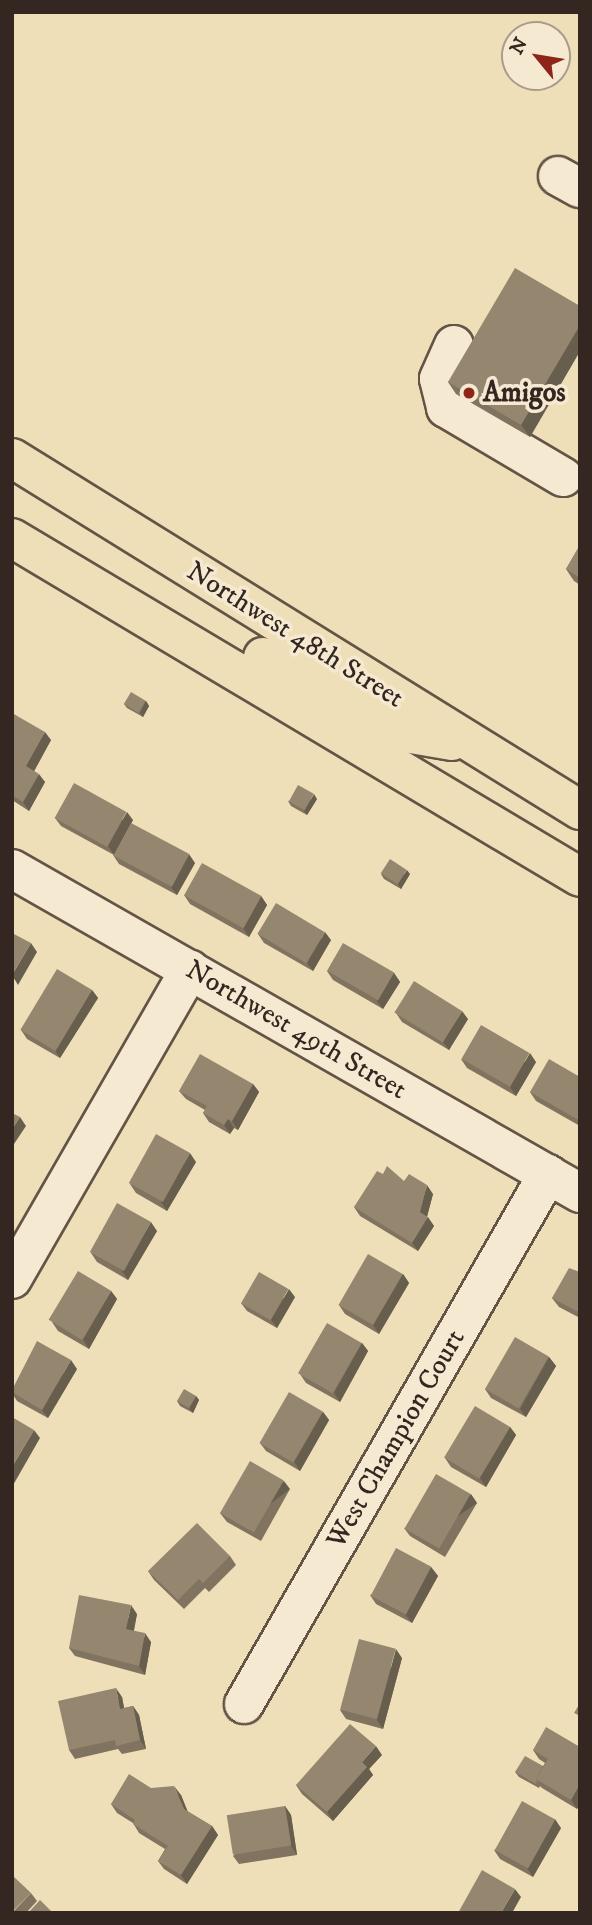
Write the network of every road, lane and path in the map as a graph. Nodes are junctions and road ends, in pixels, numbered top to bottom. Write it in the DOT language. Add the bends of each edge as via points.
graph roads {
  1 [pos="454,345"];
  2 [pos="12,458"];
  3 [pos="563,477"];
  4 [pos="12,511"];
  5 [pos="12,538"];
  6 [pos="471,744"];
  7 [pos="580,810"];
  8 [pos="12,869"];
  9 [pos="580,877"];
  10 [pos="190,969"];
  11 [pos="564,1183"];
  12 [pos="12,1279"];
  13 [pos="244,1704"];
  1 -- 3 [label="street" via="439,379 446,408"];
  2 -- 6 [label="main road, Northwest 48th Street"];
  4 -- 6 [label="main road" via="388,730"];
  5 -- 9 [label="main road"];
  6 -- 7 [label="main road, Northwest 48th Street"];
  8 -- 10 [label="street, Northwest 49th Street"];
  10 -- 11 [label="street, Northwest 49th Street"];
  10 -- 12 [label="street"];
  11 -- 13 [label="street, West Champion Court"];
}
